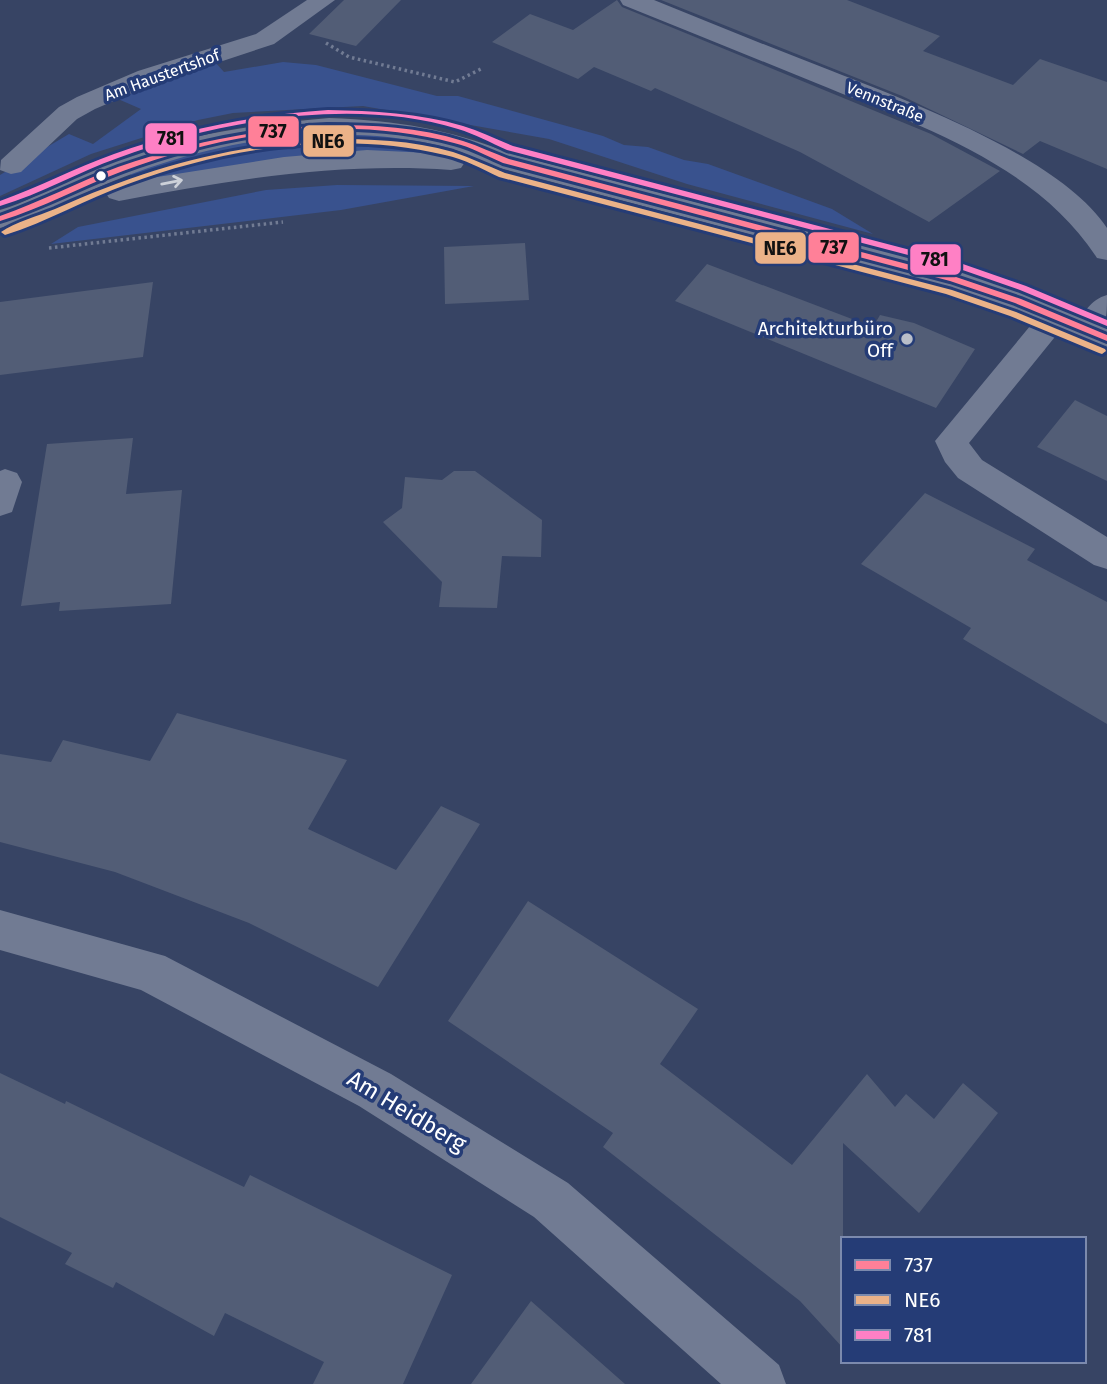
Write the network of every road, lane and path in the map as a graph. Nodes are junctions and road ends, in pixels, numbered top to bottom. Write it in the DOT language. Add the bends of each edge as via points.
graph roads {
  1 [pos="323,0"];
  2 [pos="632,0"];
  3 [pos="282,31"];
  4 [pos="481,69"];
  5 [pos="11,166"];
  6 [pos="0,219"];
  7 [pos="283,222"];
  8 [pos="46,248"];
  9 [pos="1107,251"];
  10 [pos="1056,315"];
  11 [pos="1101,324"];
  12 [pos="1107,555"];
  13 [pos="0,930"];
  14 [pos="760,1384"];
  1 -- 3 [label="street, Am Haustertshof"];
  2 -- 9 [label="street, Vennstraße" via="964,137 1044,187 1098,233"];
  3 -- 4 [label="path" via="328,43 349,57 439,79 455,82"];
  3 -- 5 [label="street, Am Haustertshof" via="109,91 68,113"];
  6 -- 10 [label="street" via="33,208 286,163 393,158 506,161 953,279"];
  7 -- 8 [label="path"];
  10 -- 11 [label="street"];
  10 -- 12 [label="street" via="952,441 970,469"];
  13 -- 14 [label="street, Am Heidberg" via="149,971 375,1090 551,1200"];
}
